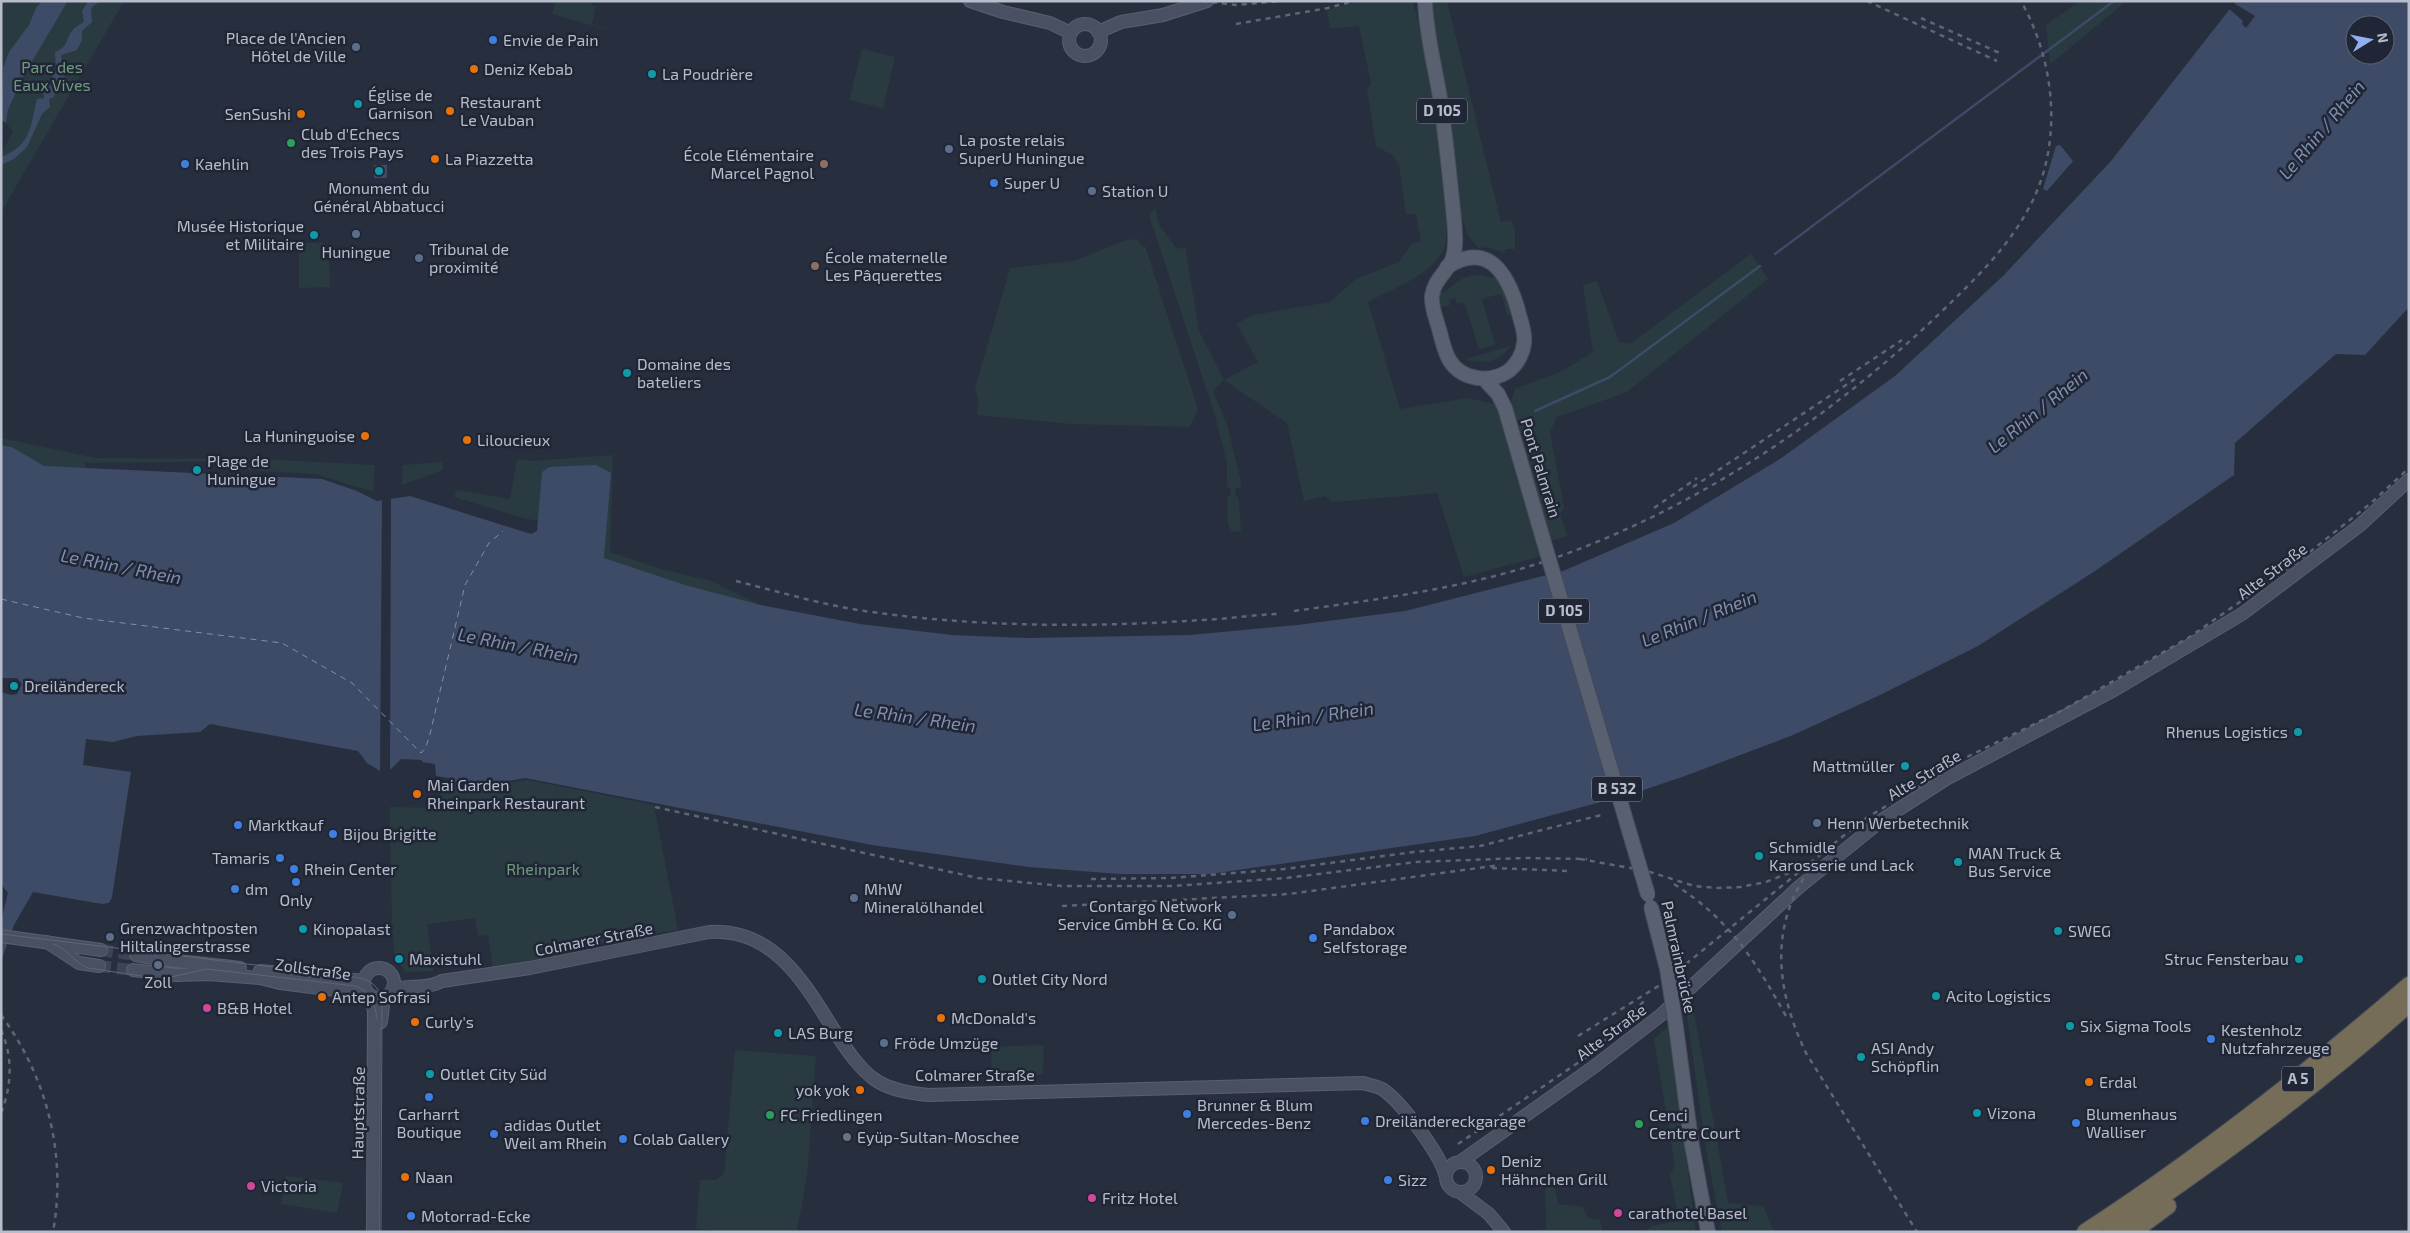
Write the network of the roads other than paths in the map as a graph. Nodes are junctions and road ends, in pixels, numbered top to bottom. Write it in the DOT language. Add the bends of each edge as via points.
graph roads {
  1 [pos="970,1"];
  2 [pos="1207,1"];
  3 [pos="1420,1"];
  4 [pos="1425,1"];
  5 [pos="1426,22"];
  6 [pos="1098,32"];
  7 [pos="1071,33"];
  8 [pos="1455,226"];
  9 [pos="1476,259"];
  10 [pos="1447,267"];
  11 [pos="1507,372"];
  12 [pos="1484,379"];
  13 [pos="1505,408"];
  14 [pos="2409,480"];
  15 [pos="1585,684"];
  16 [pos="1,936"];
  17 [pos="45,940"];
  18 [pos="101,950"];
  19 [pos="136,955"];
  20 [pos="100,966"];
  21 [pos="133,970"];
  22 [pos="364,981"];
  23 [pos="2409,985"];
  24 [pos="390,989"];
  25 [pos="369,995"];
  26 [pos="2409,1004"];
  27 [pos="1489,1143"];
  28 [pos="1434,1149"];
  29 [pos="1458,1162"];
  30 [pos="2202,1170"];
  31 [pos="1446,1174"];
  32 [pos="1476,1178"];
  33 [pos="1461,1193"];
  34 [pos="1488,1214"];
  35 [pos="374,1232"];
  36 [pos="381,1232"];
  37 [pos="1504,1232"];
  38 [pos="1708,1232"];
  39 [pos="2085,1232"];
  40 [pos="2112,1232"];
  41 [pos="2133,1232"];
  1 -- 7 [label="main road" via="1050,23"];
  2 -- 6 [label="main road" via="1163,15 1121,22"];
  3 -- 5 [label="main road, D 105"];
  4 -- 5 [label="main road, D 105"];
  5 -- 8 [label="main road, D 105" via="1443,116"];
  6 -- 7 [label="main road" via="1091,26 1082,25"];
  6 -- 7 [label="main road" via="1099,47 1087,56 1072,50 1069,42"];
  8 -- 9 [label="main road, D 105" via="1464,247"];
  8 -- 10 [label="main road, D 105" via="1454,250"];
  9 -- 10 [label="main road"];
  9 -- 11 [label="main road" via="1492,263 1507,279 1520,319 1523,348"];
  10 -- 12 [label="main road" via="1435,285 1432,302 1447,355 1464,374"];
  11 -- 12 [label="main road"];
  11 -- 13 [label="main road, Pont Palmrain / D 105" via="1503,389"];
  12 -- 13 [label="main road, Pont Palmrain / D 105" via="1498,394"];
  13 -- 15 [label="main road, Pont Palmrain / D 105, bridge"];
  14 -- 27 [label="main road, Alte Straße" via="2359,526 2242,614 2114,690 1946,779 1882,820 1799,887 1661,1015"];
  15 -- 38 [label="main road, Palmrainbrücke / B 532, bridge" via="1667,969 1691,1140"];
  16 -- 17 [label="main road"];
  17 -- 18 [label="main road"];
  17 -- 20 [label="main road" via="79,964"];
  19 -- 22 [label="main road, Zollstraße" via="182,963"];
  21 -- 25 [label="main road, Zollstraße" via="260,978"];
  22 -- 24 [label="main road" via="370,972 380,969 389,973"];
  22 -- 25 [label="main road, Hauptstraße"];
  23 -- 39 [label="highway, A 5" via="2285,1089"];
  24 -- 25 [label="main road"];
  24 -- 28 [label="main road, Colmarer Straße" via="530,968 709,932 734,933 758,941 782,959 862,1068 874,1079 894,1088 928,1095 1363,1083 1387,1094"];
  24 -- 36 [label="main road, Hauptstraße" via="381,1025"];
  25 -- 35 [label="main road, Hauptstraße" via="374,1011"];
  26 -- 30 [label="highway, A 5" via="2354,1053"];
  27 -- 29 [label="main road, Alte Straße"];
  27 -- 32 [label="main road, Alte Straße" via="1476,1166"];
  28 -- 29 [label="main road, Colmarer Straße"];
  28 -- 31 [label="main road, Colmarer Straße"];
  29 -- 31 [label="main road" via="1450,1166"];
  29 -- 32 [label="main road" via="1472,1166"];
  30 -- 40 [label="highway, A 5"];
  30 -- 41 [label="highway" via="2186,1192"];
  31 -- 33 [label="main road" via="1448,1186"];
  32 -- 33 [label="main road" via="1470,1190"];
  32 -- 34 [label="main road"];
  33 -- 34 [label="main road"];
  34 -- 37 [label="main road"];
}
